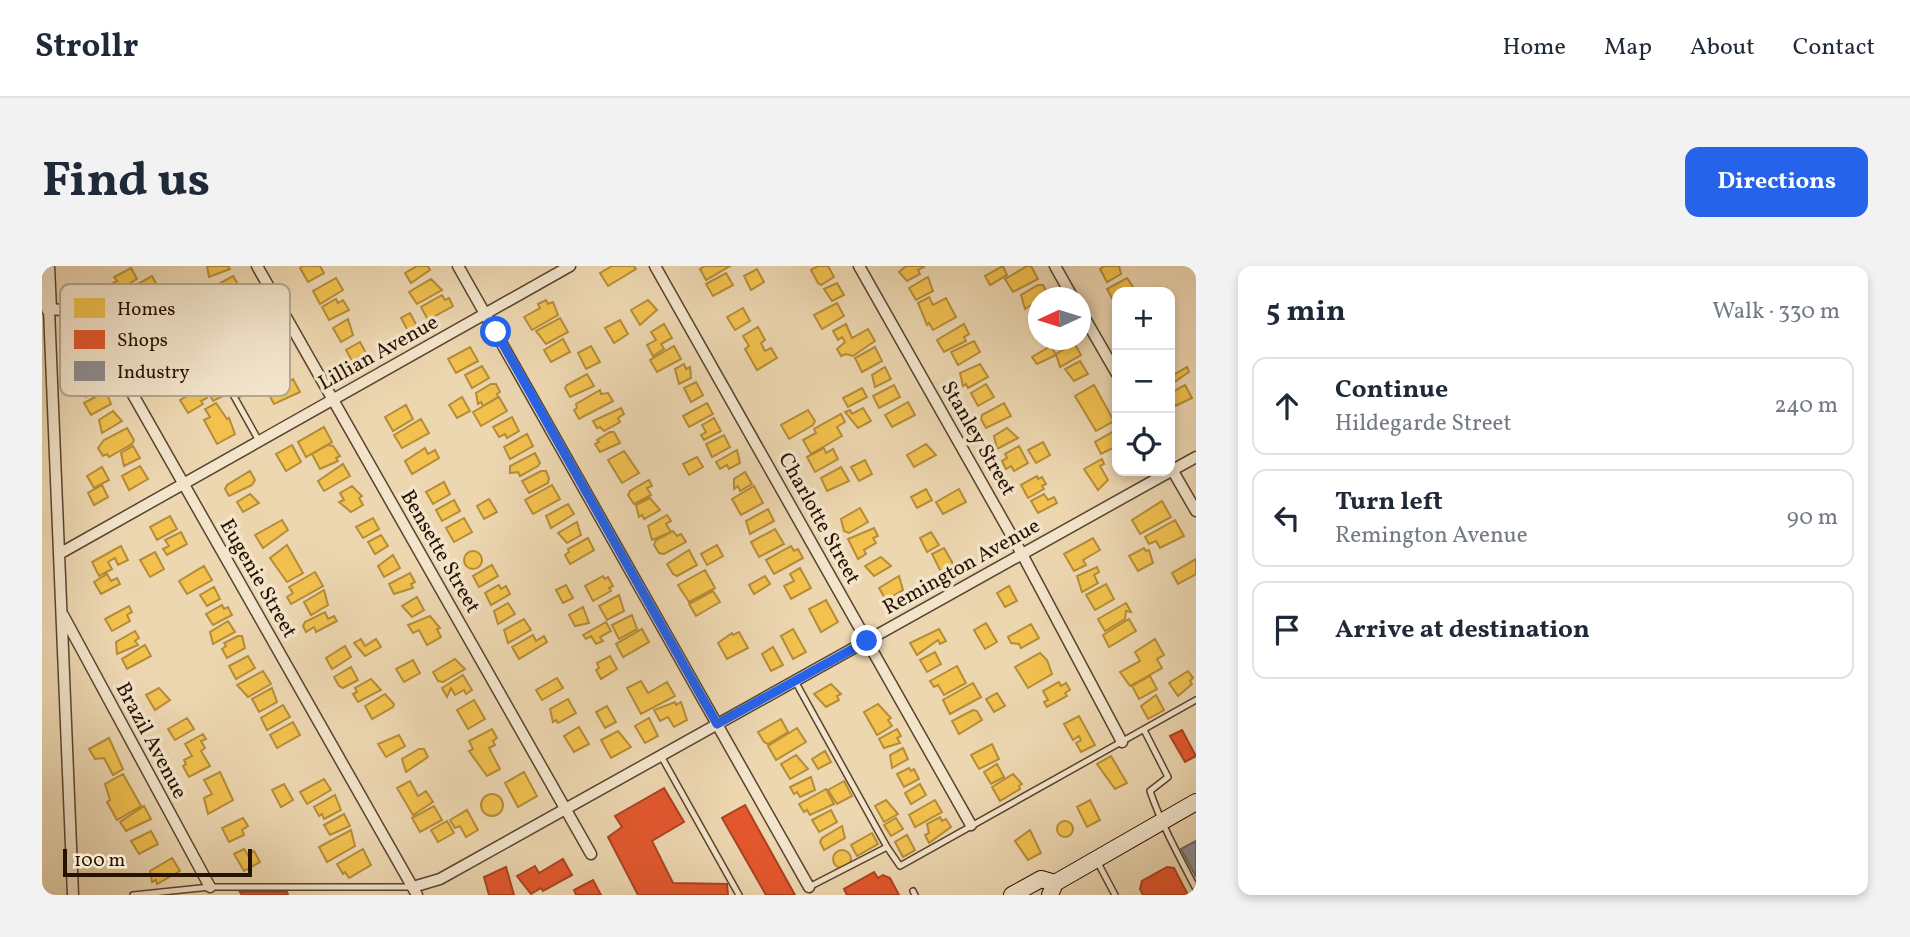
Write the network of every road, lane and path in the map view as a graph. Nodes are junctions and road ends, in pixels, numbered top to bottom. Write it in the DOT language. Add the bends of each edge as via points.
graph roads {
  1 [pos="47,266"];
  2 [pos="257,266"];
  3 [pos="458,266"];
  4 [pos="570,266"];
  5 [pos="655,266"];
  6 [pos="859,266"];
  7 [pos="1055,266"];
  8 [pos="267,284"];
  9 [pos="1067,287"];
  10 [pos="49,309"];
  11 [pos="60,310"];
  12 [pos="485,314"];
  13 [pos="290,324"];
  14 [pos="1091,329"];
  15 [pos="1112,365"];
  16 [pos="133,396"];
  17 [pos="234,396"];
  18 [pos="333,400"];
  19 [pos="259,441"];
  20 [pos="1196,457"];
  21 [pos="1175,466"];
  22 [pos="1175,475"];
  23 [pos="1157,476"];
  24 [pos="183,484"];
  25 [pos="1196,511"];
  26 [pos="59,554"];
  27 [pos="1022,554"];
  28 [pos="61,611"];
  29 [pos="867,641"];
  30 [pos="795,681"];
  31 [pos="1196,700"];
  32 [pos="717,724"];
  33 [pos="1144,730"];
  34 [pos="1122,741"];
  35 [pos="661,755"];
  36 [pos="1196,802"];
  37 [pos="565,809"];
  38 [pos="1160,822"];
  39 [pos="971,825"];
  40 [pos="887,847"];
  41 [pos="591,854"];
  42 [pos="1096,859"];
  43 [pos="210,887"];
  44 [pos="810,887"];
  45 [pos="1196,888"];
  46 [pos="1053,889"];
  47 [pos="415,891"];
  48 [pos="73,895"];
  49 [pos="133,895"];
  50 [pos="739,895"];
  51 [pos="1012,895"];
  52 [pos="1115,895"];
  1 -- 10 [label="street"];
  2 -- 8 [label="street, Bensette Street"];
  3 -- 12 [label="street"];
  4 -- 12 [label="street, Lillian Avenue"];
  5 -- 29 [label="street, Charlotte Street"];
  6 -- 27 [label="street, Stanley Street"];
  7 -- 9 [label="street"];
  10 -- 11 [label="street, Eugenie Street"];
  10 -- 26 [label="street"];
  12 -- 18 [label="street, Lillian Avenue"];
  12 -- 32 [label="street"];
  13 -- 18 [label="street, Bensette Street"];
  14 -- 15 [label="street"];
  16 -- 24 [label="street, Eugenie Street"];
  17 -- 19 [label="lane"];
  18 -- 19 [label="street, Lillian Avenue"];
  18 -- 37 [label="street, Bensette Street"];
  19 -- 24 [label="street, Lillian Avenue"];
  20 -- 21 [label="street, Remington Avenue"];
  22 -- 25 [label="street"];
  23 -- 27 [label="street, Remington Avenue"];
  24 -- 26 [label="street, Lillian Avenue"];
  24 -- 47 [label="street, Eugenie Street"];
  26 -- 28 [label="street"];
  27 -- 29 [label="street, Remington Avenue"];
  27 -- 34 [label="street, Stanley Street"];
  28 -- 43 [label="street, Brazil Avenue"];
  28 -- 48 [label="street"];
  29 -- 30 [label="street, Remington Avenue"];
  29 -- 39 [label="street, Charlotte Street"];
  30 -- 32 [label="street, Remington Avenue"];
  30 -- 40 [label="lane"];
  31 -- 33 [label="lane"];
  32 -- 35 [label="street, Remington Avenue"];
  32 -- 44 [label="street"];
  33 -- 34 [label="lane"];
  33 -- 38 [label="lane" via="1168,777 1150,791"];
  34 -- 39 [label="lane"];
  35 -- 37 [label="street, Remington Avenue"];
  35 -- 50 [label="lane"];
  36 -- 38 [label="main road"];
  37 -- 41 [label="street, Bensette Street"];
  37 -- 47 [label="street, Remington Avenue"];
  38 -- 42 [label="main road"];
  38 -- 45 [label="lane"];
  39 -- 40 [label="lane" via="900,866"];
  40 -- 44 [label="lane"];
  42 -- 46 [label="main road"];
  42 -- 52 [label="lane"];
  43 -- 47 [label="lane"];
  43 -- 49 [label="lane"];
  46 -- 51 [label="main road" via="1041,879"];
}
